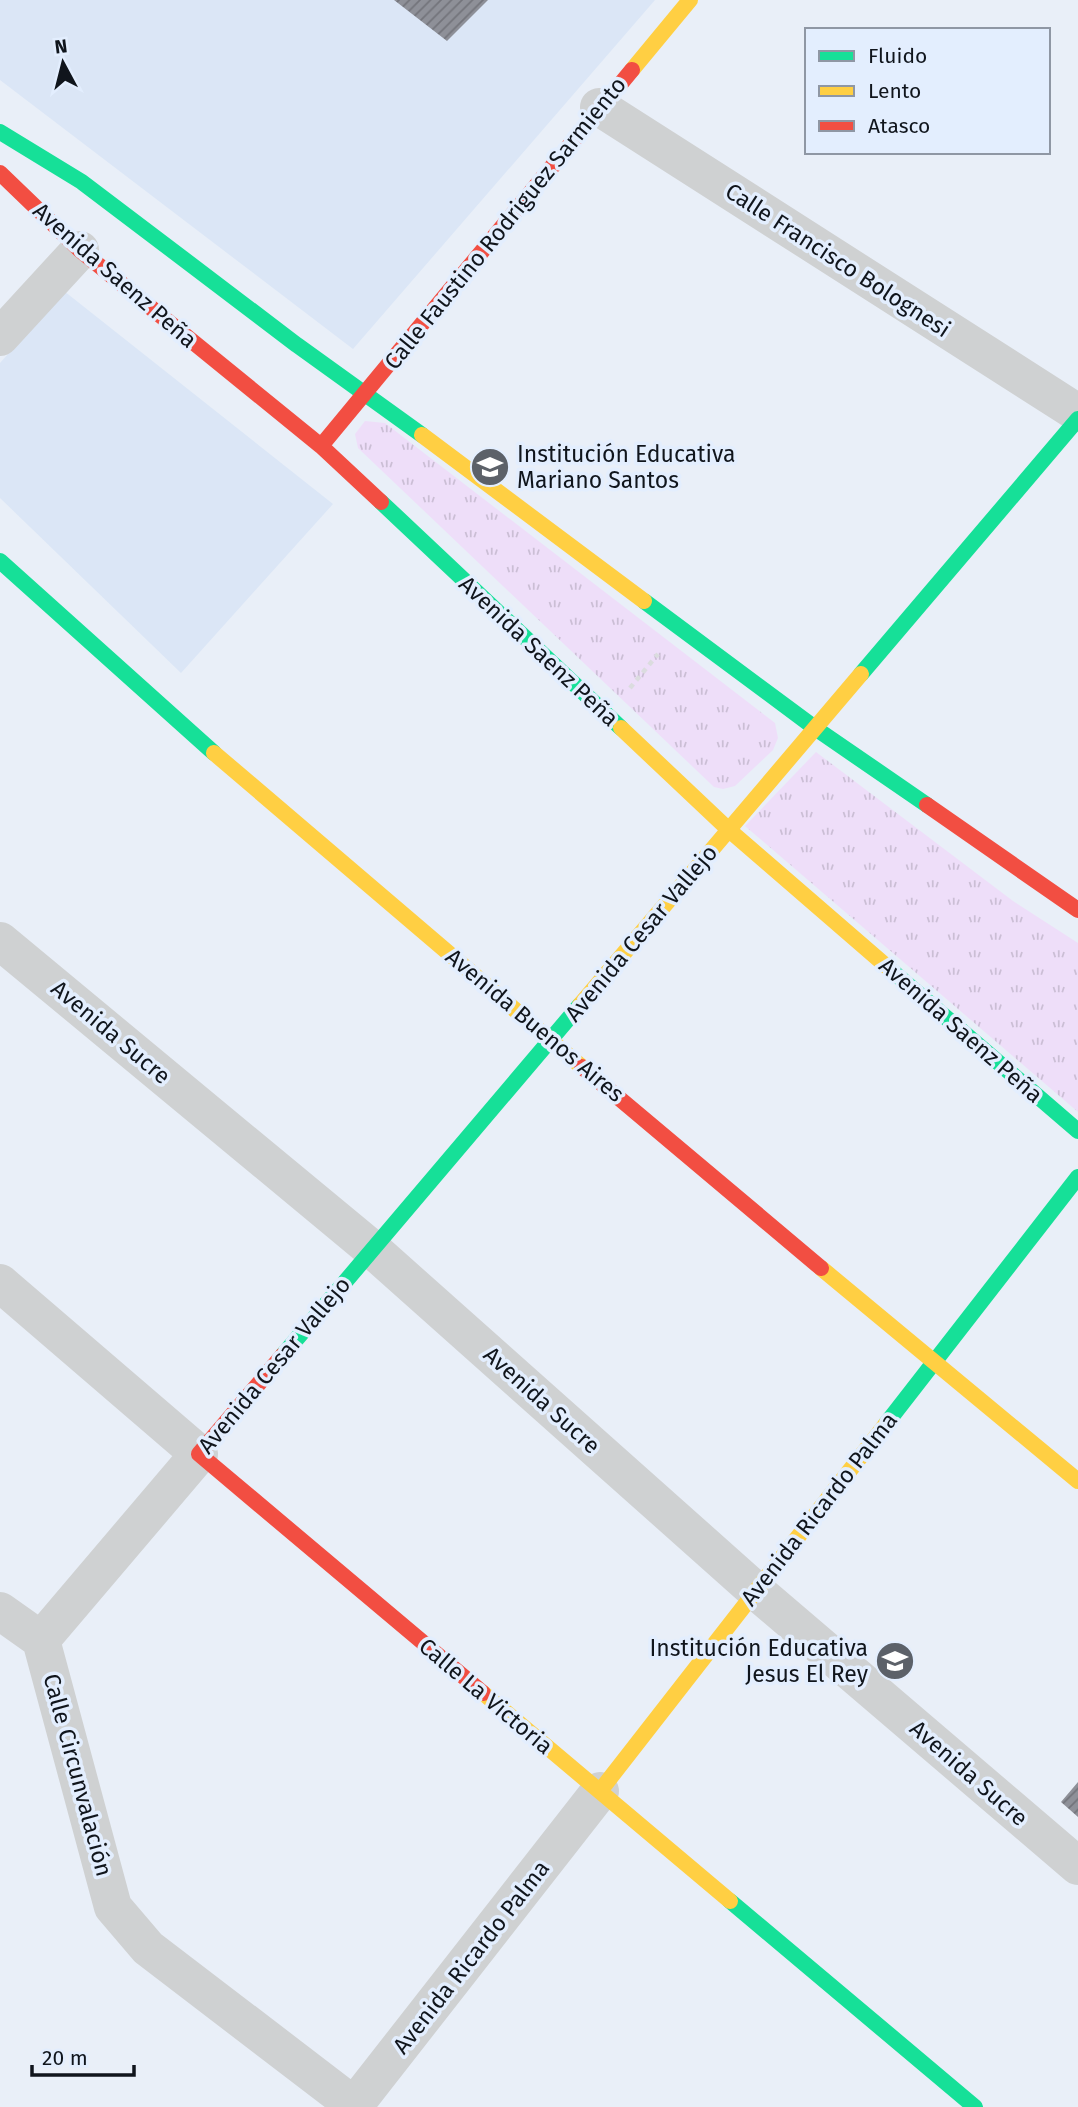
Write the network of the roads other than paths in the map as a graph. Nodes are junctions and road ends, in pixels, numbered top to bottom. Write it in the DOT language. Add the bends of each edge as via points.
graph roads {
  1 [pos="690,0"];
  2 [pos="599,107"];
  3 [pos="0,132"];
  4 [pos="0,173"];
  5 [pos="80,250"];
  6 [pos="0,337"];
  7 [pos="365,393"];
  8 [pos="1078,413"];
  9 [pos="1078,419"];
  10 [pos="321,446"];
  11 [pos="0,561"];
  12 [pos="815,728"];
  13 [pos="729,830"];
  14 [pos="1078,910"];
  15 [pos="0,941"];
  16 [pos="552,1038"];
  17 [pos="1078,1131"];
  18 [pos="1078,1177"];
  19 [pos="373,1250"];
  20 [pos="0,1283"];
  21 [pos="933,1363"];
  22 [pos="199,1454"];
  23 [pos="1078,1481"];
  24 [pos="756,1591"];
  25 [pos="0,1611"];
  26 [pos="41,1640"];
  27 [pos="600,1791"];
  28 [pos="1078,1867"];
  29 [pos="355,2107"];
  30 [pos="975,2107"];
  1 -- 2 [label="main road, Calle Faustino Rodriguez Sarmiento"];
  2 -- 7 [label="main road, Calle Faustino Rodriguez Sarmiento"];
  2 -- 8 [label="street, Calle Francisco Bolognesi"];
  3 -- 7 [label="main road, Avenida Saenz Peña" via="82,182"];
  4 -- 5 [label="main road, Avenida Saenz Peña"];
  5 -- 6 [label="street"];
  5 -- 10 [label="main road, Avenida Saenz Peña"];
  7 -- 10 [label="main road, Calle Faustino Rodriguez Sarmiento"];
  7 -- 12 [label="main road, Avenida Saenz Peña"];
  9 -- 12 [label="main road, Avenida Cesar Vallejo"];
  10 -- 13 [label="main road, Avenida Saenz Peña"];
  11 -- 16 [label="main road, Avenida Buenos Aires" via="272,804"];
  12 -- 13 [label="main road, Avenida Cesar Vallejo"];
  12 -- 14 [label="main road, Avenida Saenz Peña"];
  13 -- 16 [label="main road, Avenida Cesar Vallejo"];
  13 -- 17 [label="main road, Avenida Saenz Peña"];
  15 -- 19 [label="street, Avenida Sucre"];
  16 -- 19 [label="main road, Avenida Cesar Vallejo"];
  16 -- 21 [label="main road, Avenida Buenos Aires"];
  18 -- 21 [label="main road, Avenida Ricardo Palma"];
  19 -- 22 [label="main road, Avenida Cesar Vallejo"];
  19 -- 24 [label="street, Avenida Sucre"];
  20 -- 22 [label="street, Calle La Victoria"];
  21 -- 23 [label="main road, Avenida Buenos Aires"];
  21 -- 24 [label="main road, Avenida Ricardo Palma"];
  22 -- 26 [label="street, Avenida Cesar Vallejo"];
  22 -- 27 [label="main road, Calle La Victoria"];
  24 -- 27 [label="main road, Avenida Ricardo Palma"];
  24 -- 28 [label="street, Avenida Sucre"];
  25 -- 26 [label="street"];
  26 -- 29 [label="street, Calle Circunvalación" via="113,1907 148,1948"];
  27 -- 29 [label="street, Avenida Ricardo Palma"];
  27 -- 30 [label="main road, Calle La Victoria"];
}
